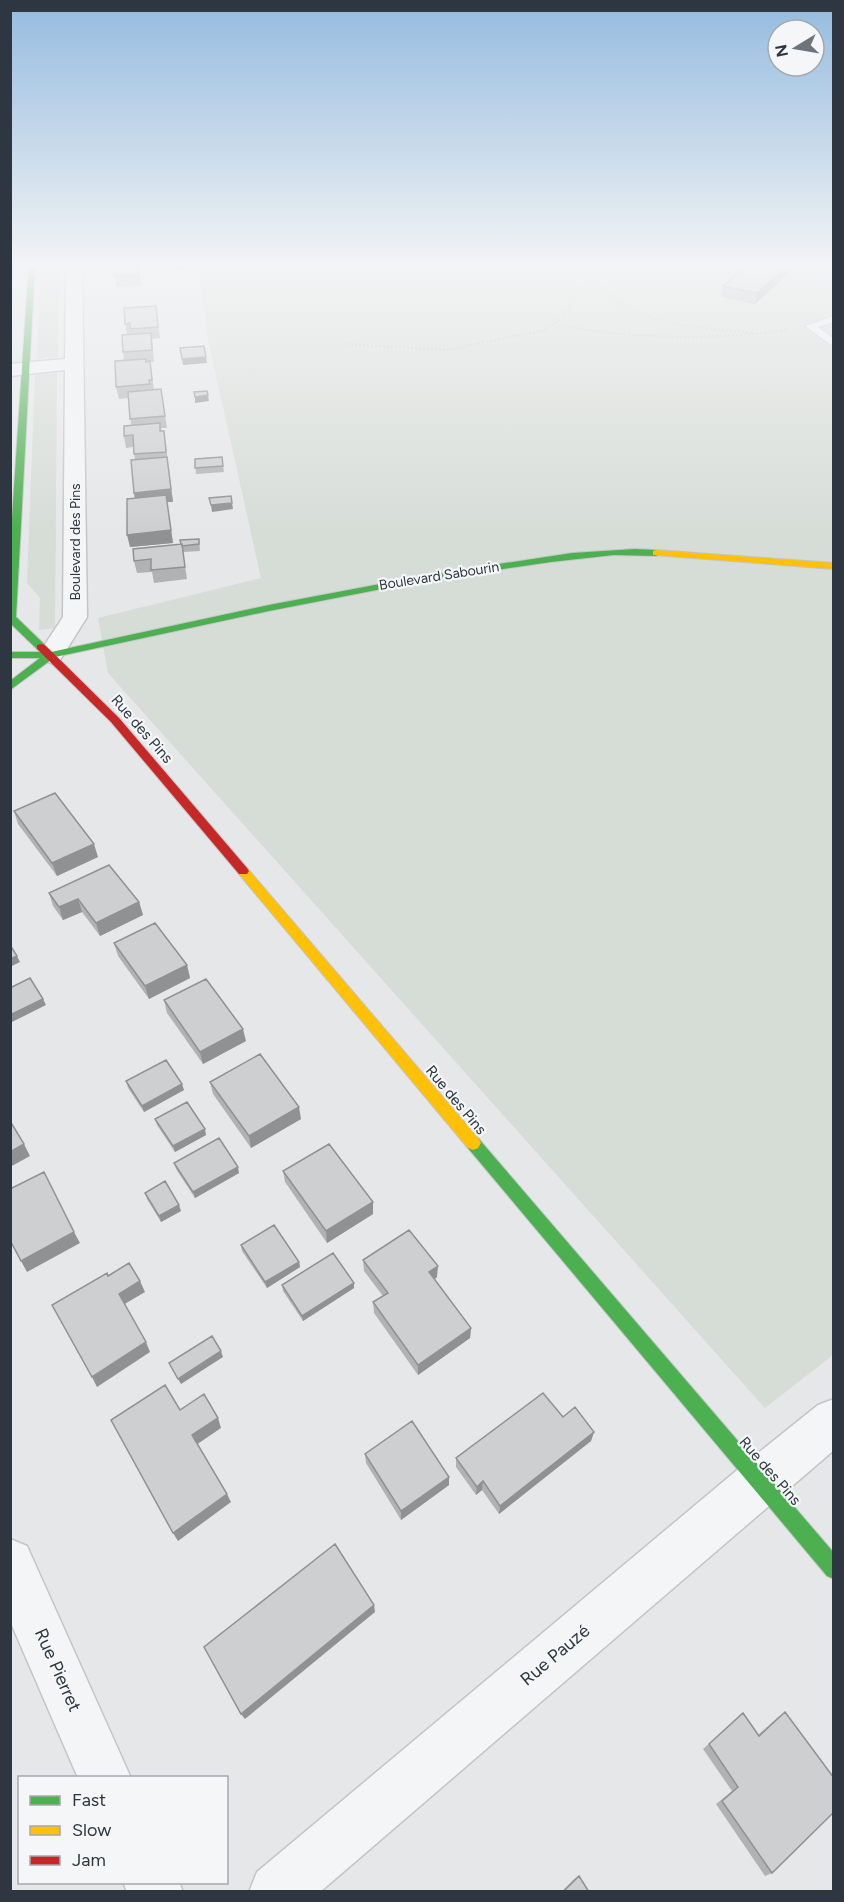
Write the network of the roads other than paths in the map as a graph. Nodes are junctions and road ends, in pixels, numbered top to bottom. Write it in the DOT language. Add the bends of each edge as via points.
graph roads {
  1 [pos="20,353"];
  2 [pos="74,353"];
  3 [pos="74,364"];
  4 [pos="18,369"];
  5 [pos="834,566"];
  6 [pos="10,655"];
  7 [pos="51,655"];
  8 [pos="10,687"];
  9 [pos="834,1421"];
  10 [pos="758,1482"];
  11 [pos="10,1563"];
  12 [pos="834,1569"];
  13 [pos="104,1776"];
  14 [pos="277,1892"];
  1 -- 4 [label="street"];
  2 -- 3 [label="street, Boulevard des Pins"];
  3 -- 4 [label="street"];
  3 -- 7 [label="street, Boulevard des Pins" via="75,617"];
  4 -- 7 [label="street" via="11,618"];
  5 -- 7 [label="street, Boulevard Sabourin" via="637,552 527,562 422,576"];
  6 -- 7 [label="street, Boulevard Sabourin"];
  7 -- 8 [label="street, Boulevard Sabourin"];
  7 -- 10 [label="street, Rue des Pins" via="115,720"];
  9 -- 10 [label="street, Rue Pauzé"];
  10 -- 12 [label="street, Rue des Pins"];
  10 -- 14 [label="street, Rue Pauzé"];
  11 -- 13 [label="street, Rue Pierret"];
}
